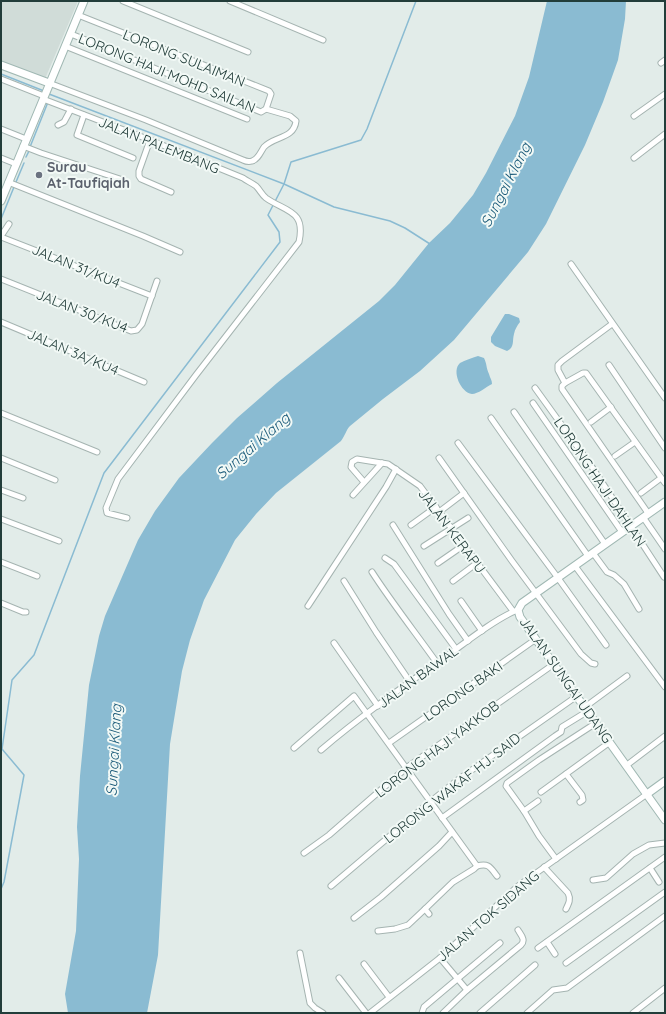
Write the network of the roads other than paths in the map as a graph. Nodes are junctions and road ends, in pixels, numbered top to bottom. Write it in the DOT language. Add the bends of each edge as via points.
graph roads {
  1 [pos="84,1"];
  2 [pos="123,1"];
  3 [pos="230,1"];
  4 [pos="78,15"];
  5 [pos="70,34"];
  6 [pos="323,40"];
  7 [pos="65,46"];
  8 [pos="248,52"];
  9 [pos="1,65"];
  10 [pos="1,79"];
  11 [pos="49,84"];
  12 [pos="665,94"];
  13 [pos="44,96"];
  14 [pos="70,109"];
  15 [pos="264,110"];
  16 [pos="84,115"];
  17 [pos="634,116"];
  18 [pos="246,119"];
  19 [pos="58,125"];
  20 [pos="1,129"];
  21 [pos="665,134"];
  22 [pos="26,139"];
  23 [pos="150,140"];
  24 [pos="23,146"];
  25 [pos="1,158"];
  26 [pos="133,158"];
  27 [pos="634,158"];
  28 [pos="16,164"];
  29 [pos="122,180"];
  30 [pos="8,182"];
  31 [pos="171,192"];
  32 [pos="1,198"];
  33 [pos="10,224"];
  34 [pos="1,236"];
  35 [pos="180,252"];
  36 [pos="571,264"];
  37 [pos="1,279"];
  38 [pos="157,282"];
  39 [pos="152,296"];
  40 [pos="1,322"];
  41 [pos="612,324"];
  42 [pos="609,365"];
  43 [pos="144,382"];
  44 [pos="565,383"];
  45 [pos="535,388"];
  46 [pos="665,398"];
  47 [pos="533,403"];
  48 [pos="612,407"];
  49 [pos="1,412"];
  50 [pos="514,412"];
  51 [pos="491,418"];
  52 [pos="591,422"];
  53 [pos="635,442"];
  54 [pos="458,443"];
  55 [pos="665,448"];
  56 [pos="97,452"];
  57 [pos="615,456"];
  58 [pos="1,458"];
  59 [pos="439,458"];
  60 [pos="382,463"];
  61 [pos="398,470"];
  62 [pos="661,478"];
  63 [pos="55,480"];
  64 [pos="364,482"];
  65 [pos="665,484"];
  66 [pos="1,490"];
  67 [pos="641,493"];
  68 [pos="464,494"];
  69 [pos="353,495"];
  70 [pos="24,498"];
  71 [pos="665,503"];
  72 [pos="438,509"];
  73 [pos="646,515"];
  74 [pos="127,518"];
  75 [pos="468,518"];
  76 [pos="1,519"];
  77 [pos="412,524"];
  78 [pos="393,525"];
  79 [pos="631,526"];
  80 [pos="452,528"];
  81 [pos="622,532"];
  82 [pos="59,541"];
  83 [pos="605,544"];
  84 [pos="464,545"];
  85 [pos="424,546"];
  86 [pos="665,549"];
  87 [pos="590,555"];
  88 [pos="385,558"];
  89 [pos="1,562"];
  90 [pos="438,563"];
  91 [pos="477,563"];
  92 [pos="575,566"];
  93 [pos="372,572"];
  94 [pos="37,576"];
  95 [pos="664,577"];
  96 [pos="558,578"];
  97 [pos="344,581"];
  98 [pos="453,581"];
  99 [pos="537,593"];
  100 [pos="461,601"];
  101 [pos="1,603"];
  102 [pos="308,606"];
  103 [pos="639,609"];
  104 [pos="516,611"];
  105 [pos="26,612"];
  106 [pos="482,631"];
  107 [pos="536,639"];
  108 [pos="468,641"];
  109 [pos="334,643"];
  110 [pos="606,645"];
  111 [pos="456,649"];
  112 [pos="437,663"];
  113 [pos="554,664"];
  114 [pos="595,664"];
  115 [pos="627,676"];
  116 [pos="410,682"];
  117 [pos="665,687"];
  118 [pos="577,696"];
  119 [pos="378,706"];
  120 [pos="587,709"];
  121 [pos="368,714"];
  122 [pos="596,723"];
  123 [pos="665,736"];
  124 [pos="610,742"];
  125 [pos="389,743"];
  126 [pos="294,748"];
  127 [pos="321,750"];
  128 [pos="627,765"];
  129 [pos="406,768"];
  130 [pos="506,772"];
  131 [pos="566,774"];
  132 [pos="665,781"];
  133 [pos="508,782"];
  134 [pos="541,792"];
  135 [pos="647,794"];
  136 [pos="538,801"];
  137 [pos="430,802"];
  138 [pos="580,802"];
  139 [pos="524,811"];
  140 [pos="442,818"];
  141 [pos="665,820"];
  142 [pos="452,832"];
  143 [pos="665,843"];
  144 [pos="304,853"];
  145 [pos="665,857"];
  146 [pos="556,859"];
  147 [pos="477,866"];
  148 [pos="544,867"];
  149 [pos="650,868"];
  150 [pos="497,876"];
  151 [pos="593,880"];
  152 [pos="659,882"];
  153 [pos="331,886"];
  154 [pos="665,892"];
  155 [pos="425,909"];
  156 [pos="566,909"];
  157 [pos="429,914"];
  158 [pos="665,916"];
  159 [pos="354,918"];
  160 [pos="518,930"];
  161 [pos="378,931"];
  162 [pos="547,942"];
  163 [pos="500,943"];
  164 [pos="538,948"];
  165 [pos="300,952"];
  166 [pos="555,954"];
  167 [pos="440,958"];
  168 [pos="566,963"];
  169 [pos="364,964"];
  170 [pos="535,965"];
  171 [pos="339,978"];
  172 [pos="457,979"];
  173 [pos="665,988"];
  174 [pos="467,990"];
  175 [pos="389,997"];
  176 [pos="323,1013"];
  177 [pos="366,1013"];
  178 [pos="370,1013"];
  179 [pos="422,1013"];
  180 [pos="442,1013"];
  181 [pos="480,1013"];
  182 [pos="527,1013"];
  183 [pos="633,1013"];
  1 -- 4 [label="street"];
  2 -- 8 [label="street"];
  3 -- 6 [label="street"];
  4 -- 5 [label="street"];
  4 -- 15 [label="street, LORONG SULAIMAN" via="269,91 271,94"];
  5 -- 7 [label="street"];
  5 -- 15 [label="street, LORONG HAJI MOHD SAILAN"];
  7 -- 11 [label="street"];
  7 -- 18 [label="street"];
  9 -- 11 [label="street"];
  10 -- 13 [label="street, JALAN PALEMBANG"];
  11 -- 13 [label="street"];
  11 -- 15 [label="street, LORONG HAJI MOHD SAILAN" via="252,162 265,146 289,134 295,126 296,121 290,116"];
  12 -- 17 [label="street"];
  13 -- 14 [label="street, JALAN PALEMBANG"];
  13 -- 22 [label="street"];
  14 -- 16 [label="street, JALAN PALEMBANG"];
  14 -- 19 [label="street" via="65,121"];
  16 -- 23 [label="street, JALAN PALEMBANG"];
  16 -- 26 [label="street" via="77,135"];
  20 -- 22 [label="street"];
  21 -- 27 [label="street"];
  22 -- 24 [label="street"];
  23 -- 31 [label="street" via="139,176"];
  23 -- 74 [label="street, JALAN PALEMBANG" via="255,185 263,196 294,214 301,232 299,242 118,479 106,512"];
  24 -- 28 [label="street"];
  24 -- 29 [label="street"];
  25 -- 28 [label="street"];
  28 -- 30 [label="street"];
  30 -- 32 [label="street"];
  30 -- 35 [label="street"];
  33 -- 34 [label="street"];
  34 -- 39 [label="street, JALAN 31/KU4"];
  36 -- 41 [label="street"];
  37 -- 39 [label="street, JALAN 30/KU4" via="131,331 140,327"];
  38 -- 39 [label="street, JALAN 30/KU4"];
  40 -- 43 [label="street, JALAN 3A/KU4"];
  41 -- 44 [label="street" via="558,365"];
  41 -- 46 [label="street"];
  42 -- 55 [label="street"];
  44 -- 48 [label="street" via="585,372"];
  44 -- 73 [label="street" via="562,389"];
  45 -- 79 [label="street, LORONG HAJI DAHLAN" via="570,434"];
  47 -- 81 [label="street"];
  48 -- 52 [label="street"];
  48 -- 53 [label="street"];
  49 -- 56 [label="street"];
  50 -- 83 [label="street"];
  51 -- 87 [label="street"];
  53 -- 57 [label="street"];
  53 -- 62 [label="street"];
  54 -- 96 [label="street"];
  58 -- 63 [label="street"];
  59 -- 68 [label="street"];
  60 -- 61 [label="street, JALAN KERAPU"];
  60 -- 64 [label="street"];
  60 -- 64 [label="street, JALAN KERAPU" via="357,459 352,462 351,467"];
  61 -- 72 [label="street, JALAN KERAPU" via="420,486"];
  61 -- 102 [label="street"];
  62 -- 65 [label="street"];
  62 -- 67 [label="street"];
  64 -- 69 [label="street"];
  66 -- 70 [label="street"];
  68 -- 72 [label="street"];
  68 -- 99 [label="street"];
  71 -- 73 [label="street, JALAN SUNGAI UDANG"];
  72 -- 77 [label="street"];
  72 -- 80 [label="street, JALAN KERAPU"];
  73 -- 79 [label="street, JALAN SUNGAI UDANG"];
  73 -- 86 [label="street"];
  75 -- 80 [label="street"];
  76 -- 82 [label="street"];
  78 -- 108 [label="street"];
  79 -- 81 [label="street, JALAN SUNGAI UDANG"];
  79 -- 95 [label="street, LORONG HAJI DAHLAN"];
  80 -- 84 [label="street, JALAN KERAPU"];
  80 -- 85 [label="street"];
  81 -- 83 [label="street, JALAN SUNGAI UDANG"];
  83 -- 87 [label="street, JALAN SUNGAI UDANG"];
  84 -- 90 [label="street"];
  84 -- 91 [label="street, JALAN KERAPU"];
  87 -- 92 [label="street, JALAN SUNGAI UDANG"];
  87 -- 103 [label="street" via="624,584"];
  88 -- 111 [label="street" via="394,564"];
  89 -- 94 [label="street"];
  91 -- 98 [label="street"];
  91 -- 104 [label="street, JALAN KERAPU"];
  92 -- 96 [label="street, JALAN SUNGAI UDANG"];
  92 -- 117 [label="street"];
  93 -- 112 [label="street"];
  96 -- 99 [label="street, JALAN SUNGAI UDANG"];
  96 -- 110 [label="street"];
  97 -- 116 [label="street"];
  99 -- 104 [label="street, JALAN SUNGAI UDANG" via="522,603"];
  99 -- 114 [label="street" via="581,654"];
  100 -- 106 [label="street"];
  101 -- 105 [label="street"];
  104 -- 106 [label="street, JALAN BAWAL"];
  104 -- 107 [label="street, JALAN SUNGAI UDANG"];
  106 -- 108 [label="street, JALAN BAWAL"];
  107 -- 113 [label="street, JALAN SUNGAI UDANG"];
  107 -- 125 [label="street, LORONG BAKI"];
  108 -- 111 [label="street, JALAN BAWAL"];
  109 -- 119 [label="street"];
  111 -- 112 [label="street, JALAN BAWAL"];
  112 -- 116 [label="street, JALAN BAWAL"];
  113 -- 118 [label="street, JALAN SUNGAI UDANG"];
  113 -- 129 [label="street, LORONG HAJI YAKKOB"];
  115 -- 120 [label="street"];
  116 -- 119 [label="street, JALAN BAWAL"];
  118 -- 120 [label="street, JALAN SUNGAI UDANG"];
  118 -- 137 [label="street, LORONG WAKAF HJ. SAID"];
  119 -- 121 [label="street, JALAN BAWAL"];
  120 -- 122 [label="street, JALAN SUNGAI UDANG"];
  120 -- 130 [label="street" via="562,727 561,732"];
  121 -- 125 [label="street"];
  121 -- 126 [label="street" via="354,696"];
  121 -- 127 [label="street, JALAN BAWAL"];
  122 -- 124 [label="street, JALAN SUNGAI UDANG"];
  122 -- 133 [label="street"];
  123 -- 128 [label="street"];
  124 -- 128 [label="street, JALAN SUNGAI UDANG"];
  124 -- 131 [label="street"];
  125 -- 129 [label="street"];
  128 -- 135 [label="street, JALAN SUNGAI UDANG"];
  129 -- 137 [label="street"];
  129 -- 144 [label="street, LORONG HAJI YAKKOB" via="329,835"];
  130 -- 133 [label="street"];
  130 -- 140 [label="street"];
  131 -- 134 [label="street"];
  131 -- 138 [label="street" via="582,795"];
  132 -- 135 [label="street"];
  133 -- 139 [label="street" via="506,786"];
  135 -- 141 [label="street, JALAN SUNGAI UDANG"];
  135 -- 146 [label="street, JALAN TOK SIDANG"];
  136 -- 139 [label="street"];
  137 -- 140 [label="street"];
  137 -- 153 [label="street, LORONG WAKAF HJ. SAID"];
  139 -- 146 [label="street"];
  140 -- 142 [label="street"];
  142 -- 147 [label="street"];
  142 -- 159 [label="street"];
  143 -- 151 [label="street" via="649,845 633,854 606,878"];
  145 -- 149 [label="street"];
  146 -- 148 [label="street, JALAN TOK SIDANG"];
  147 -- 150 [label="street" via="489,865"];
  147 -- 155 [label="street" via="453,882"];
  148 -- 156 [label="street" via="570,898"];
  148 -- 167 [label="street, JALAN TOK SIDANG" via="518,886"];
  149 -- 152 [label="street"];
  149 -- 162 [label="street"];
  154 -- 168 [label="street"];
  155 -- 157 [label="street"];
  155 -- 161 [label="street" via="408,925"];
  158 -- 182 [label="street" via="567,988 553,990"];
  160 -- 174 [label="street" via="524,942"];
  162 -- 164 [label="street"];
  162 -- 166 [label="street"];
  163 -- 172 [label="street"];
  165 -- 176 [label="street" via="310,1003"];
  167 -- 172 [label="street"];
  167 -- 175 [label="street, JALAN TOK SIDANG"];
  169 -- 175 [label="street"];
  170 -- 181 [label="street"];
  171 -- 177 [label="street"];
  172 -- 174 [label="street"];
  172 -- 179 [label="street" via="424,1007"];
  173 -- 183 [label="street"];
  174 -- 180 [label="street"];
  175 -- 178 [label="street, JALAN TOK SIDANG"];
}
